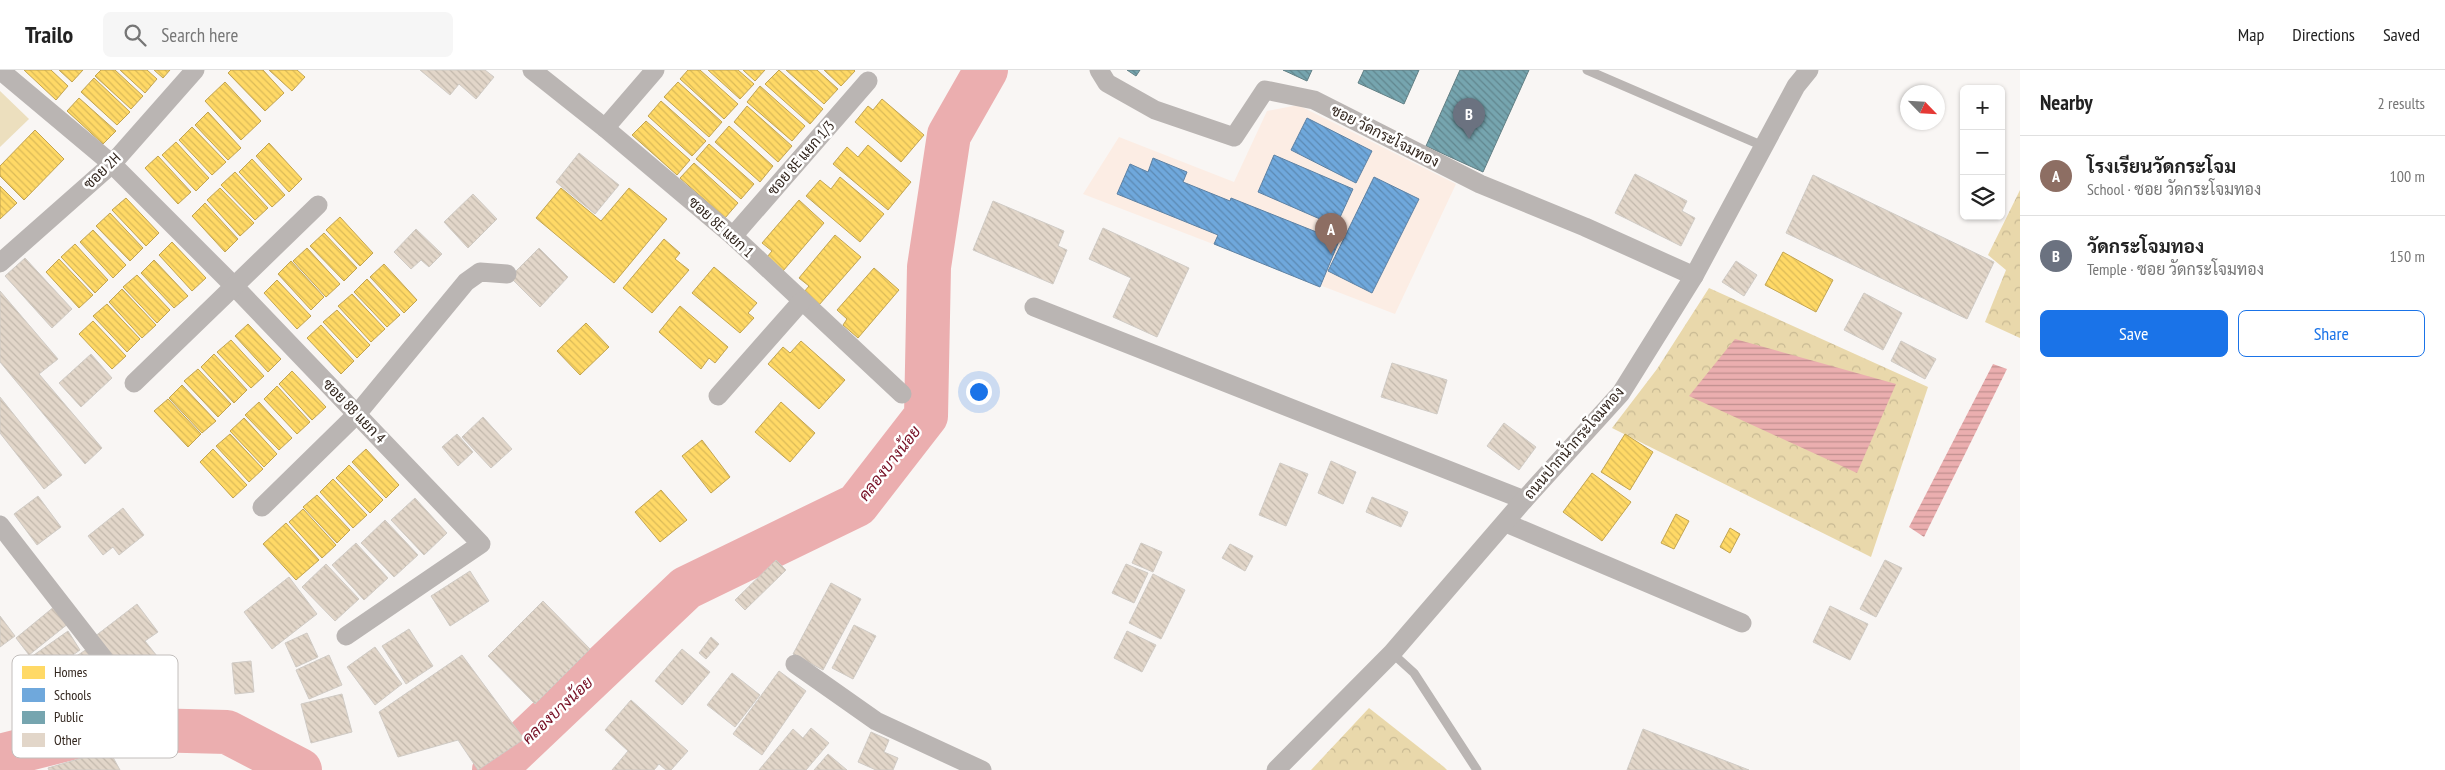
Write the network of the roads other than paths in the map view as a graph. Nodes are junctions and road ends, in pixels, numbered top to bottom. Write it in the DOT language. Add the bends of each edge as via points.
graph roads {
  1 [pos="0,70"];
  2 [pos="195,70"];
  3 [pos="532,70"];
  4 [pos="655,70"];
  5 [pos="1099,70"];
  6 [pos="1587,70"];
  7 [pos="1809,70"];
  8 [pos="868,81"];
  9 [pos="605,128"];
  10 [pos="1763,146"];
  11 [pos="112,164"];
  12 [pos="318,205"];
  13 [pos="733,236"];
  14 [pos="0,262"];
  15 [pos="507,274"];
  16 [pos="1694,276"];
  17 [pos="233,285"];
  18 [pos="801,302"];
  19 [pos="1034,307"];
  20 [pos="134,383"];
  21 [pos="902,394"];
  22 [pos="718,396"];
  23 [pos="357,414"];
  24 [pos="1524,500"];
  25 [pos="262,507"];
  26 [pos="1506,523"];
  27 [pos="0,525"];
  28 [pos="1742,623"];
  29 [pos="346,636"];
  30 [pos="1392,653"];
  31 [pos="101,655"];
  32 [pos="795,664"];
  33 [pos="982,770"];
  34 [pos="1276,770"];
  35 [pos="1478,770"];
  1 -- 11 [label="street, ซอย 8B แยก 4"];
  2 -- 11 [label="street, ซอย 2H"];
  3 -- 9 [label="street, ซอย 8E แยก 1"];
  4 -- 9 [label="street"];
  5 -- 16 [label="street, ซอย วัดกระโจมทอง" via="1108,83 1155,110 1234,137 1265,90 1314,100 1480,184"];
  6 -- 10 [label="lane"];
  7 -- 10 [label="street, ถนนปากน้ำกระโจมทอง" via="1796,86"];
  8 -- 13 [label="street, ซอย 8E แยก 1/3"];
  9 -- 13 [label="street, ซอย 8E แยก 1"];
  10 -- 16 [label="street, ถนนปากน้ำกระโจมทอง"];
  11 -- 14 [label="street, ซอย 2H"];
  11 -- 17 [label="street, ซอย 8B แยก 4"];
  12 -- 17 [label="street"];
  13 -- 18 [label="street, ซอย 8E แยก 1"];
  15 -- 23 [label="street" via="480,272 466,282"];
  16 -- 24 [label="street, ถนนปากน้ำกระโจมทอง" via="1621,393"];
  17 -- 20 [label="street"];
  17 -- 23 [label="street, ซอย 8B แยก 4"];
  18 -- 21 [label="street, ซอย 8E แยก 1"];
  18 -- 22 [label="street"];
  19 -- 24 [label="street"];
  23 -- 25 [label="street"];
  23 -- 29 [label="street, ซอย 8B แยก 4" via="481,544"];
  24 -- 26 [label="street, ถนนปากน้ำกระโจมทอง"];
  26 -- 28 [label="street"];
  26 -- 30 [label="street, ถนนปากน้ำกระโจมทอง"];
  27 -- 31 [label="street"];
  30 -- 34 [label="street, ถนนปากน้ำกระโจมทอง"];
  30 -- 35 [label="lane" via="1414,673"];
  32 -- 33 [label="street" via="876,721"];
}
